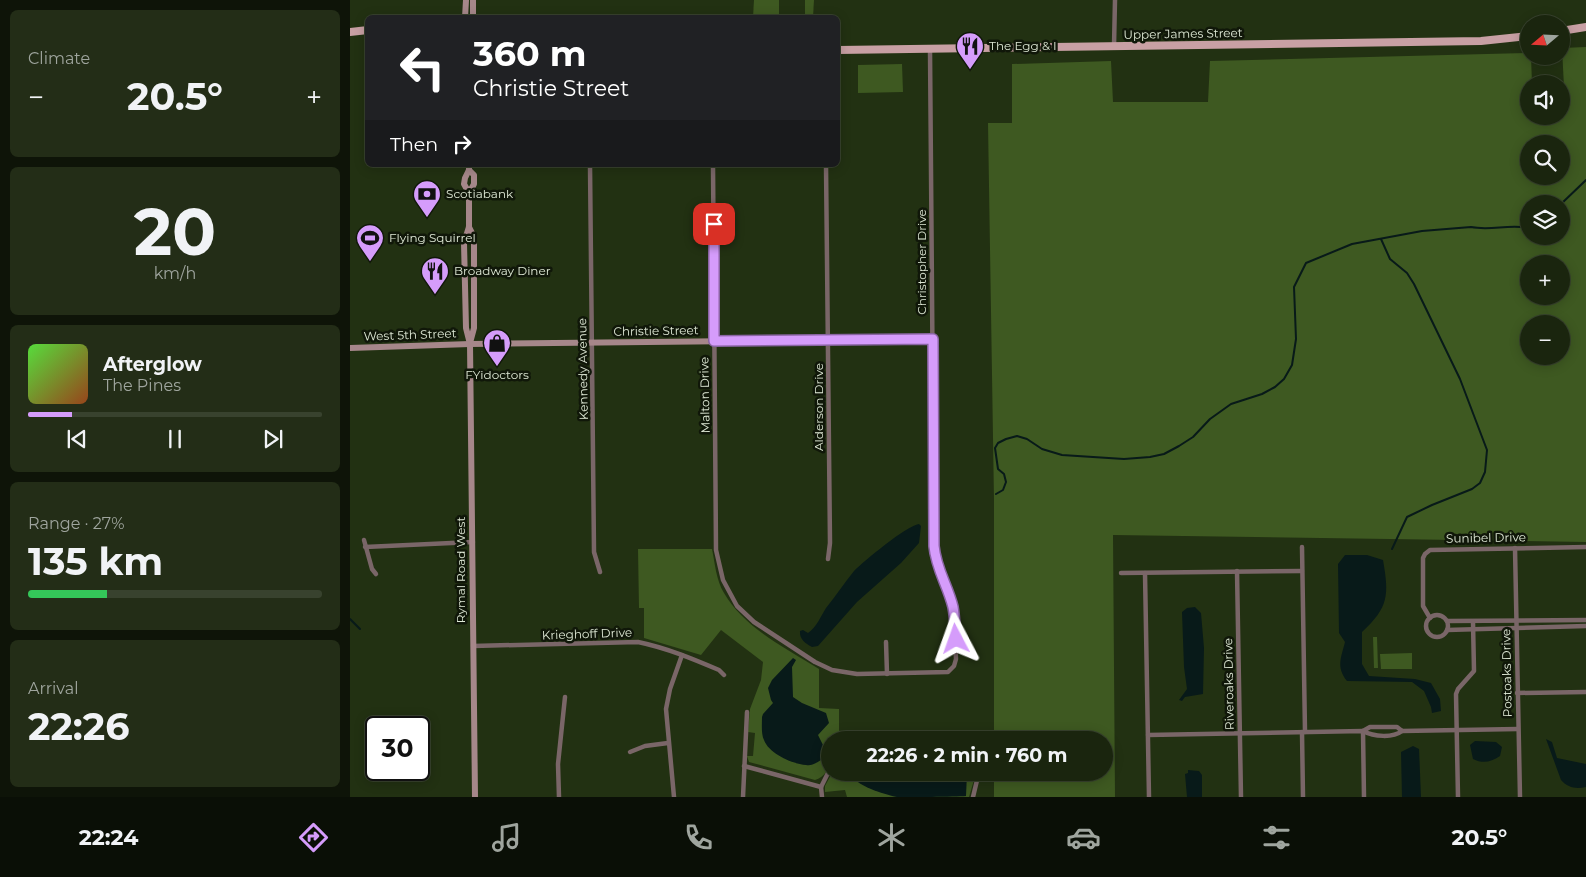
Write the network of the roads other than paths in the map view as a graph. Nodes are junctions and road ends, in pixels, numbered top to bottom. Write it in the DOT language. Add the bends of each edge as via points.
graph roads {
  1 [pos="466,0"];
  2 [pos="473,0"];
  3 [pos="1115,0"];
  4 [pos="465,15"];
  5 [pos="473,15"];
  6 [pos="1586,27"];
  7 [pos="1570,30"];
  8 [pos="350,32"];
  9 [pos="365,32"];
  10 [pos="1520,37"];
  11 [pos="1114,46"];
  12 [pos="930,49"];
  13 [pos="840,50"];
  14 [pos="590,167"];
  15 [pos="713,167"];
  16 [pos="826,167"];
  17 [pos="469,168"];
  18 [pos="933,339"];
  19 [pos="828,340"];
  20 [pos="714,341"];
  21 [pos="592,342"];
  22 [pos="470,344"];
  23 [pos="350,348"];
  24 [pos="364,540"];
  25 [pos="473,542"];
  26 [pos="365,547"];
  27 [pos="1302,547"];
  28 [pos="1586,547"];
  29 [pos="1515,548"];
  30 [pos="828,559"];
  31 [pos="1237,571"];
  32 [pos="1302,571"];
  33 [pos="600,572"];
  34 [pos="1121,573"];
  35 [pos="1145,573"];
  36 [pos="376,574"];
  37 [pos="729,592"];
  38 [pos="1430,618"];
  39 [pos="1586,620"];
  40 [pos="1447,621"];
  41 [pos="1516,621"];
  42 [pos="1473,622"];
  43 [pos="1586,626"];
  44 [pos="1473,628"];
  45 [pos="1516,628"];
  46 [pos="1447,630"];
  47 [pos="886,642"];
  48 [pos="473,646"];
  49 [pos="682,655"];
  50 [pos="886,674"];
  51 [pos="724,675"];
  52 [pos="1586,692"];
  53 [pos="1518,694"];
  54 [pos="565,697"];
  55 [pos="746,712"];
  56 [pos="1518,729"];
  57 [pos="1457,730"];
  58 [pos="1364,731"];
  59 [pos="1402,731"];
  60 [pos="1303,732"];
  61 [pos="1240,733"];
  62 [pos="1148,735"];
  63 [pos="668,743"];
  64 [pos="630,752"];
  65 [pos="744,766"];
  66 [pos="824,781"];
  67 [pos="977,781"];
  68 [pos="821,787"];
  69 [pos="474,797"];
  70 [pos="559,797"];
  71 [pos="674,797"];
  72 [pos="743,797"];
  73 [pos="822,797"];
  74 [pos="973,797"];
  75 [pos="1149,797"];
  76 [pos="1241,797"];
  77 [pos="1303,797"];
  78 [pos="1364,797"];
  79 [pos="1458,797"];
  80 [pos="1520,797"];
  1 -- 4 [label="main road"];
  2 -- 5 [label="main road"];
  3 -- 11 [label="street"];
  6 -- 7 [label="main road"];
  8 -- 9 [label="main road"];
  10 -- 11 [label="main road, Upper James Street" via="1482,41"];
  11 -- 12 [label="main road, Upper James Street"];
  12 -- 13 [label="main road, Upper James Street"];
  12 -- 18 [label="street, Christopher Drive"];
  14 -- 21 [label="street, Kennedy Avenue"];
  15 -- 20 [label="street, Malton Drive"];
  16 -- 19 [label="street, Alderson Drive"];
  17 -- 22 [label="main road, Rymal Road West" via="464,184 469,193 469,227 464,242 466,328"];
  18 -- 19 [label="main road, Christie Street"];
  18 -- 50 [label="street, Christopher Drive" via="935,557 953,607 956,659 948,672"];
  19 -- 20 [label="main road, Christie Street"];
  19 -- 30 [label="street, Alderson Drive"];
  20 -- 21 [label="main road, Christie Street"];
  20 -- 37 [label="street, Malton Drive" via="716,550"];
  21 -- 22 [label="main road, Christie Street"];
  21 -- 33 [label="street, Kennedy Avenue" via="594,552"];
  22 -- 23 [label="main road, West 5th Street"];
  22 -- 25 [label="main road, Rymal Road West"];
  24 -- 26 [label="street"];
  25 -- 26 [label="street"];
  25 -- 48 [label="main road, Rymal Road West"];
  26 -- 36 [label="street"];
  27 -- 32 [label="street"];
  28 -- 29 [label="street, Sunibel Drive"];
  29 -- 38 [label="street, Sunibel Drive" via="1434,549 1425,554 1423,606"];
  29 -- 41 [label="street, Postoaks Drive"];
  31 -- 32 [label="street"];
  31 -- 35 [label="street"];
  31 -- 61 [label="street, Riveroaks Drive"];
  32 -- 60 [label="street"];
  34 -- 35 [label="street"];
  35 -- 62 [label="street"];
  37 -- 50 [label="street, Christopher Drive" via="737,606 754,622 815,662 832,670"];
  38 -- 40 [label="street" via="1439,615"];
  38 -- 46 [label="street" via="1427,628 1433,636 1443,635"];
  39 -- 41 [label="street"];
  40 -- 42 [label="street"];
  40 -- 46 [label="street"];
  41 -- 42 [label="street"];
  41 -- 45 [label="street, Postoaks Drive"];
  42 -- 44 [label="street"];
  43 -- 45 [label="street"];
  44 -- 45 [label="street"];
  44 -- 46 [label="street"];
  44 -- 57 [label="street" via="1474,671 1457,691"];
  45 -- 53 [label="street, Postoaks Drive"];
  47 -- 50 [label="street"];
  48 -- 49 [label="street, Krieghoff Drive" via="638,642"];
  48 -- 69 [label="main road, Rymal Road West"];
  49 -- 51 [label="street, Krieghoff Drive"];
  49 -- 63 [label="street" via="666,709"];
  52 -- 53 [label="street"];
  53 -- 56 [label="street, Postoaks Drive"];
  54 -- 70 [label="street" via="558,764"];
  55 -- 65 [label="street"];
  56 -- 57 [label="street"];
  56 -- 80 [label="street, Postoaks Drive"];
  57 -- 59 [label="street"];
  57 -- 79 [label="street"];
  58 -- 59 [label="street" via="1370,735 1397,735"];
  58 -- 59 [label="street" via="1370,727 1397,727"];
  58 -- 60 [label="street"];
  58 -- 78 [label="street"];
  60 -- 61 [label="street"];
  60 -- 77 [label="street"];
  61 -- 62 [label="street"];
  61 -- 76 [label="street, Riveroaks Drive"];
  62 -- 75 [label="street"];
  63 -- 64 [label="street"];
  63 -- 71 [label="street"];
  65 -- 68 [label="street"];
  65 -- 72 [label="street"];
  66 -- 68 [label="street"];
  67 -- 74 [label="street"];
  68 -- 73 [label="street"];
}
